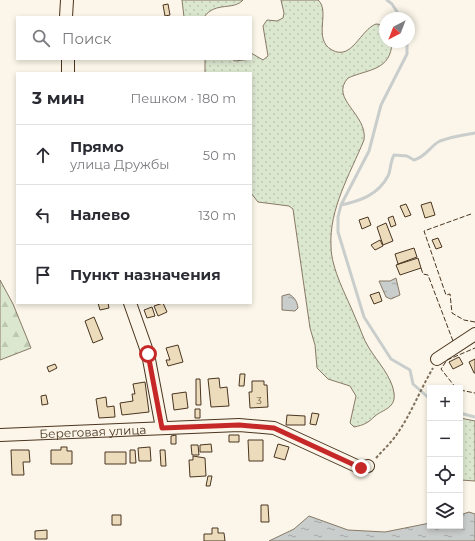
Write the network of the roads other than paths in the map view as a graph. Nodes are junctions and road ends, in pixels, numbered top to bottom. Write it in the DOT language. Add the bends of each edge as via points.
graph roads {
  1 [pos="67,0"];
  2 [pos="66,16"];
  3 [pos="68,60"];
  4 [pos="68,72"];
  5 [pos="130,304"];
  6 [pos="475,334"];
  7 [pos="437,359"];
  8 [pos="162,428"];
  9 [pos="0,435"];
  10 [pos="368,466"];
  1 -- 2 [label="street"];
  3 -- 4 [label="street"];
  5 -- 8 [label="street" via="148,354"];
  6 -- 7 [label="street"];
  8 -- 9 [label="street, Береговая улица"];
  8 -- 10 [label="street, Береговая улица" via="239,425 274,428 361,468"];
}
